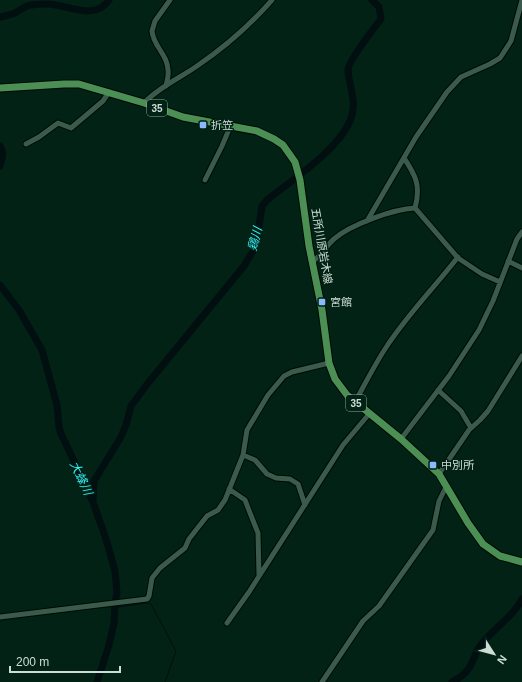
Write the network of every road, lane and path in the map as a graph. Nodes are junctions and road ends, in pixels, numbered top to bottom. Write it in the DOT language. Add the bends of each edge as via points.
graph roads {
  1 [pos="170,0"];
  2 [pos="272,0"];
  3 [pos="522,0"];
  4 [pos="166,86"];
  5 [pos="0,88"];
  6 [pos="109,92"];
  7 [pos="144,103"];
  8 [pos="230,127"];
  9 [pos="26,144"];
  10 [pos="404,158"];
  11 [pos="205,180"];
  12 [pos="415,208"];
  13 [pos="367,221"];
  14 [pos="522,232"];
  15 [pos="458,257"];
  16 [pos="508,261"];
  17 [pos="312,262"];
  18 [pos="522,268"];
  19 [pos="500,282"];
  20 [pos="522,356"];
  21 [pos="329,363"];
  22 [pos="438,390"];
  23 [pos="354,402"];
  24 [pos="369,414"];
  25 [pos="472,428"];
  26 [pos="401,439"];
  27 [pos="243,455"];
  28 [pos="439,474"];
  29 [pos="446,487"];
  30 [pos="229,489"];
  31 [pos="304,505"];
  32 [pos="522,562"];
  33 [pos="259,576"];
  34 [pos="0,617"];
  35 [pos="227,623"];
  36 [pos="322,682"];
  1 -- 4 [label="street" via="152,31 154,40 168,65"];
  2 -- 4 [label="street" via="224,47"];
  3 -- 10 [label="street" via="511,41 500,58 458,80 422,127"];
  4 -- 7 [label="street"];
  5 -- 6 [label="main road, 五所川原岩木線 / 35" via="79,84"];
  6 -- 7 [label="main road, 五所川原岩木線 / 35"];
  6 -- 9 [label="street" via="103,101 71,128 58,124"];
  7 -- 8 [label="main road, 五所川原岩木線 / 35" via="183,117"];
  8 -- 11 [label="street"];
  8 -- 17 [label="main road, 五所川原岩木線 / 35" via="257,131 283,145 291,155 300,180"];
  10 -- 12 [label="street" via="417,181"];
  10 -- 13 [label="street"];
  12 -- 13 [label="street"];
  12 -- 15 [label="street"];
  13 -- 17 [label="street" via="334,239"];
  14 -- 16 [label="street"];
  15 -- 19 [label="street" via="482,274"];
  15 -- 23 [label="street" via="411,313 386,348"];
  16 -- 18 [label="street"];
  16 -- 19 [label="street"];
  17 -- 21 [label="main road, 五所川原岩木線 / 35"];
  19 -- 22 [label="street" via="479,330"];
  20 -- 25 [label="street" via="488,411"];
  21 -- 23 [label="main road, 五所川原岩木線 / 35" via="334,379"];
  21 -- 27 [label="street" via="292,372 276,384 247,430"];
  22 -- 25 [label="street" via="461,410"];
  22 -- 26 [label="street"];
  23 -- 24 [label="main road, 五所川原岩木線 / 35"];
  24 -- 26 [label="main road, 五所川原岩木線 / 35"];
  24 -- 31 [label="street" via="343,445"];
  25 -- 28 [label="street"];
  26 -- 28 [label="main road, 五所川原岩木線 / 35"];
  27 -- 30 [label="street"];
  27 -- 31 [label="street" via="255,460 267,474 290,479 298,484"];
  28 -- 29 [label="main road, 五所川原岩木線 / 35"];
  29 -- 32 [label="main road, 五所川原岩木線 / 35" via="483,544 500,556"];
  29 -- 36 [label="street" via="439,501 433,530 379,606 363,621"];
  30 -- 33 [label="street" via="245,500 258,533"];
  30 -- 34 [label="street" via="218,510 207,516 185,548 160,568 152,578 147,599"];
  31 -- 33 [label="street"];
  33 -- 35 [label="street"];
}
